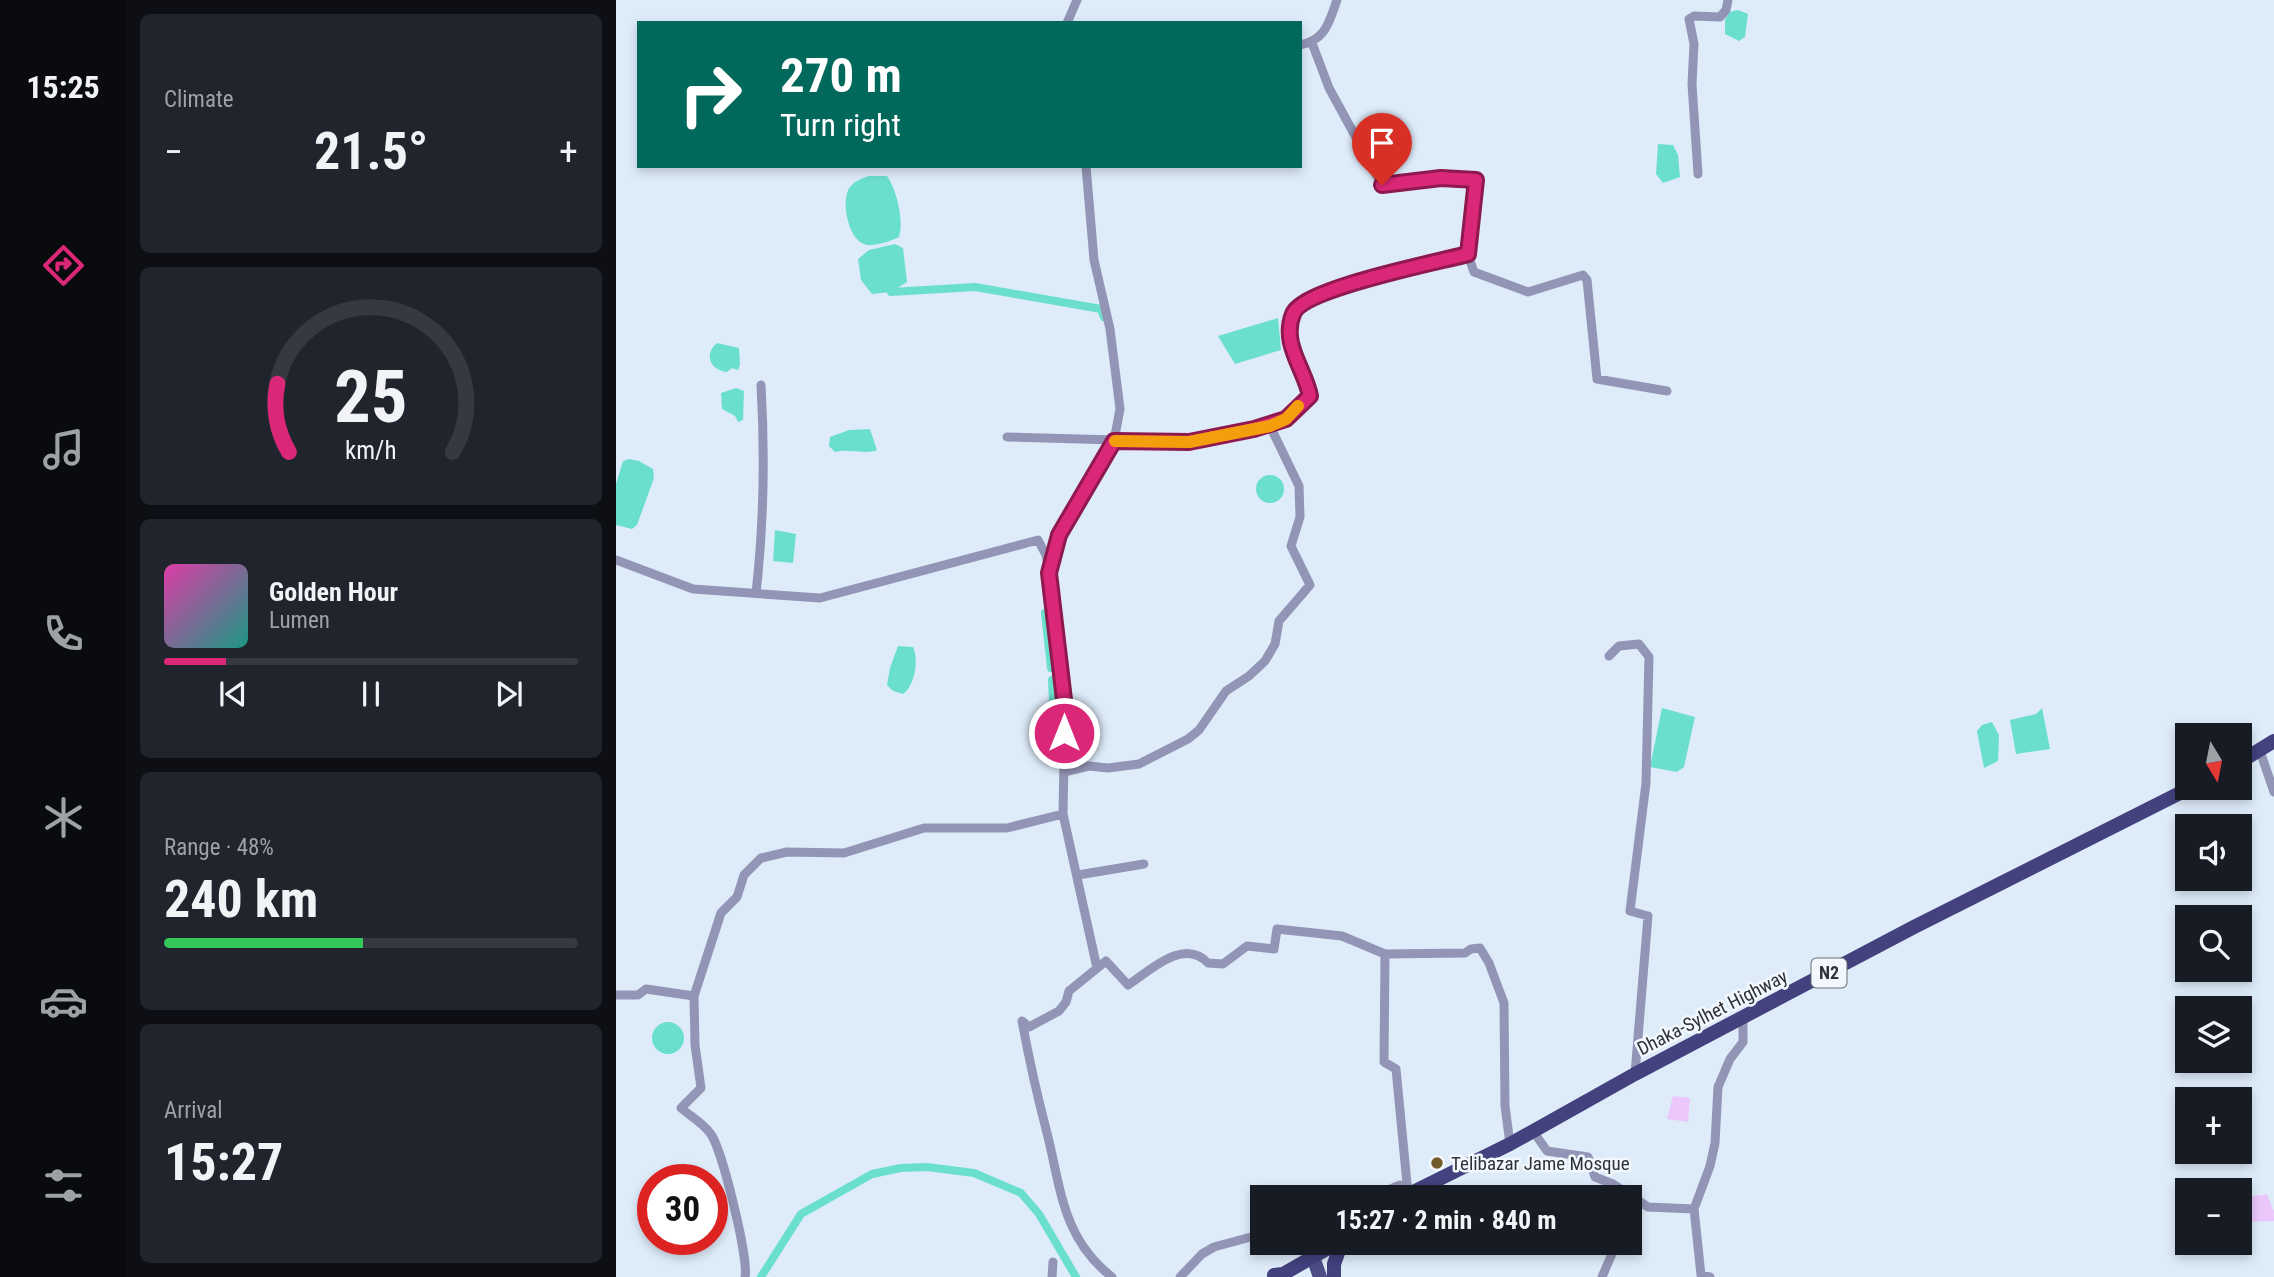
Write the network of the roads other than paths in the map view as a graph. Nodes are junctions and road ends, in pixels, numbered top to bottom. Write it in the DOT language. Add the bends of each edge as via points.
graph roads {
  1 [pos="1077,0"];
  2 [pos="1337,0"];
  3 [pos="1728,0"];
  4 [pos="1068,21"];
  5 [pos="1312,43"];
  6 [pos="1302,45"];
  7 [pos="1086,168"];
  8 [pos="1698,174"];
  9 [pos="1468,254"];
  10 [pos="761,385"];
  11 [pos="1667,391"];
  12 [pos="1270,426"];
  13 [pos="1007,437"];
  14 [pos="1114,441"];
  15 [pos="616,559"];
  16 [pos="1049,573"];
  17 [pos="756,593"];
  18 [pos="1609,656"];
  19 [pos="2274,741"];
  20 [pos="2260,751"];
  21 [pos="2252,755"];
  22 [pos="1064,772"];
  23 [pos="2274,792"];
  24 [pos="2175,796"];
  25 [pos="1063,814"];
  26 [pos="1144,864"];
  27 [pos="1078,875"];
  28 [pos="1385,954"];
  29 [pos="1097,968"];
  30 [pos="616,995"];
  31 [pos="694,996"];
  32 [pos="1743,1019"];
  33 [pos="1635,1074"];
  34 [pos="1533,1132"];
  35 [pos="1510,1144"];
  36 [pos="1410,1185"];
  37 [pos="1439,1185"];
  38 [pos="1608,1185"];
  39 [pos="1642,1204"];
  40 [pos="1695,1209"];
  41 [pos="1250,1237"];
  42 [pos="1306,1255"];
  43 [pos="1309,1255"];
  44 [pos="1310,1255"];
  45 [pos="1337,1255"];
  46 [pos="1612,1255"];
  47 [pos="1053,1262"];
  48 [pos="1276,1275"];
  49 [pos="745,1277"];
  50 [pos="1052,1277"];
  51 [pos="1112,1277"];
  52 [pos="1180,1277"];
  53 [pos="1303,1277"];
  54 [pos="1320,1277"];
  55 [pos="1327,1277"];
  56 [pos="1334,1277"];
  57 [pos="1602,1277"];
  58 [pos="1710,1277"];
  1 -- 4 [label="street"];
  2 -- 5 [label="street" via="1326,31"];
  3 -- 8 [label="street" via="1720,17 1689,19 1694,44"];
  5 -- 6 [label="street"];
  5 -- 9 [label="street" via="1329,88 1382,185 1441,178 1476,180"];
  7 -- 14 [label="street" via="1094,260 1118,374 1121,409"];
  9 -- 11 [label="street" via="1474,272 1528,292 1583,275 1597,379"];
  9 -- 12 [label="street" via="1385,272 1297,307 1292,315 1293,351 1310,396 1286,419"];
  10 -- 17 [label="street" via="765,459"];
  12 -- 14 [label="street" via="1189,442"];
  12 -- 22 [label="street" via="1299,486 1300,517 1292,546 1310,585 1279,621 1275,644 1265,661 1226,691 1188,739 1139,764"];
  13 -- 14 [label="street"];
  14 -- 16 [label="street" via="1059,535"];
  15 -- 17 [label="street" via="693,589"];
  16 -- 17 [label="street" via="1038,540 820,598"];
  16 -- 22 [label="street" via="1065,708"];
  18 -- 33 [label="street" via="1619,646 1639,644 1649,657 1646,783 1630,911 1648,916"];
  19 -- 20 [label="highway"];
  20 -- 21 [label="highway"];
  20 -- 23 [label="street"];
  22 -- 25 [label="street"];
  24 -- 32 [label="highway, Dhaka-Sylhet Highway / N2"];
  25 -- 27 [label="street"];
  25 -- 31 [label="street" via="1007,828 923,828 844,853 787,852 761,858 744,875 737,897 721,913"];
  26 -- 27 [label="street"];
  27 -- 29 [label="street"];
  28 -- 29 [label="street" via="1342,936 1277,929 1274,949 1247,946 1223,964 1185,953 1168,956 1128,985 1106,961"];
  28 -- 35 [label="street" via="1465,953 1480,948 1504,1003"];
  28 -- 36 [label="street" via="1384,1062 1396,1069"];
  29 -- 51 [label="street" via="1069,991 1059,1011 1029,1027 1022,1021 1060,1201 1079,1237"];
  30 -- 31 [label="street" via="638,995 646,989"];
  31 -- 49 [label="street" via="701,1088 681,1108 712,1134 721,1157"];
  32 -- 33 [label="highway, Dhaka-Sylhet Highway / N2"];
  32 -- 40 [label="street" via="1743,1042 1718,1087 1715,1143"];
  33 -- 34 [label="highway, Dhaka-Sylhet Highway / N2"];
  34 -- 35 [label="highway, Dhaka-Sylhet Highway / N2"];
  34 -- 38 [label="street" via="1547,1150 1588,1157 1595,1177"];
  35 -- 37 [label="highway, Dhaka-Sylhet Highway / N2"];
  39 -- 40 [label="street"];
  40 -- 58 [label="street" via="1701,1275"];
  41 -- 52 [label="street" via="1214,1247"];
  42 -- 48 [label="highway"];
  43 -- 54 [label="main road"];
  44 -- 55 [label="main road" via="1319,1260"];
  45 -- 56 [label="highway"];
  46 -- 57 [label="street"];
  47 -- 50 [label="street"];
  48 -- 53 [label="highway"];
}
